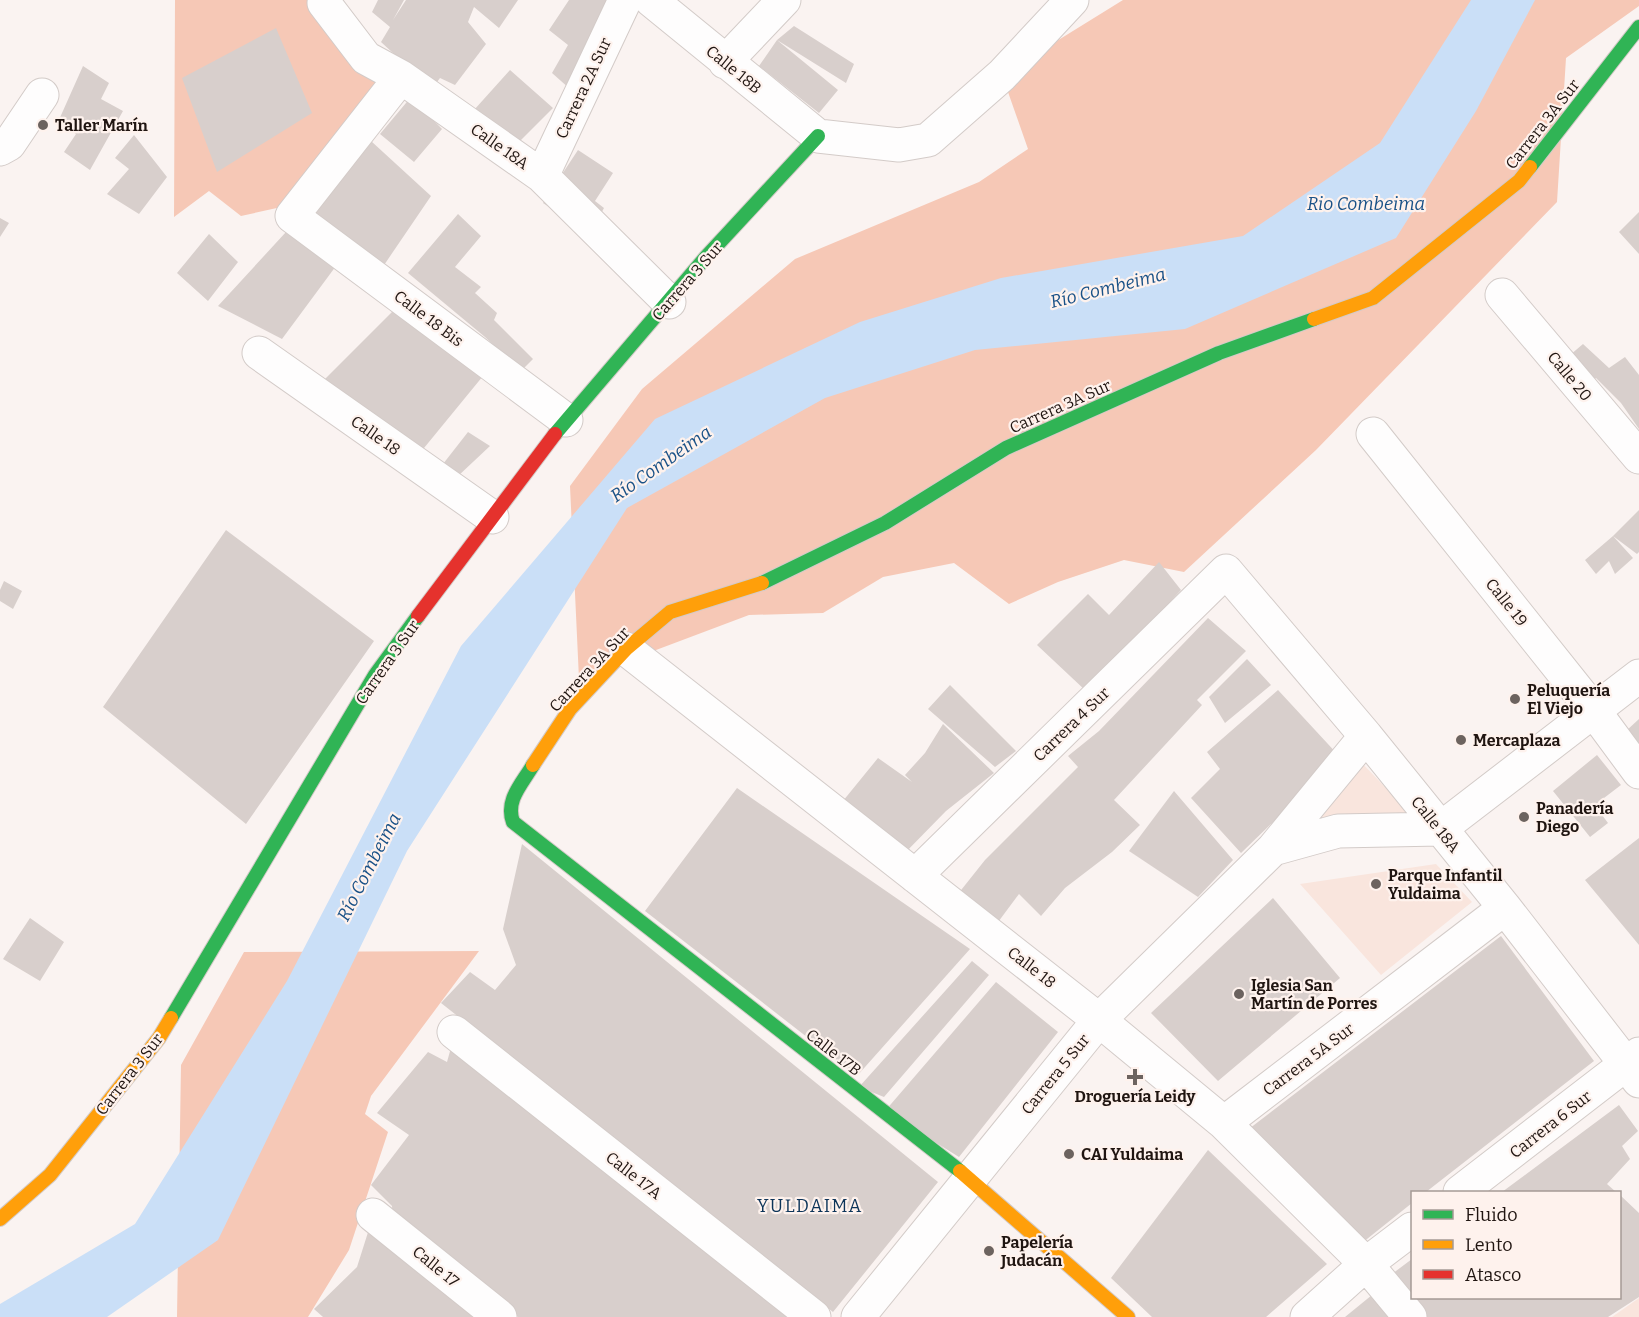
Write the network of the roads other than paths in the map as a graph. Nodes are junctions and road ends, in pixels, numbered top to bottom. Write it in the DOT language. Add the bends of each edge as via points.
graph roads {
  1 [pos="625,0"];
  2 [pos="651,0"];
  3 [pos="784,0"];
  4 [pos="1072,0"];
  5 [pos="324,3"];
  6 [pos="1639,27"];
  7 [pos="725,62"];
  8 [pos="401,77"];
  9 [pos="42,95"];
  10 [pos="818,136"];
  11 [pos="0,149"];
  12 [pos="542,176"];
  13 [pos="1502,295"];
  14 [pos="669,302"];
  15 [pos="259,353"];
  16 [pos="566,420"];
  17 [pos="1373,434"];
  18 [pos="1639,457"];
  19 [pos="492,517"];
  20 [pos="1226,571"];
  21 [pos="626,649"];
  22 [pos="1639,676"];
  23 [pos="1594,711"];
  24 [pos="1366,736"];
  25 [pos="1639,772"];
  26 [pos="513,822"];
  27 [pos="1440,829"];
  28 [pos="1273,849"];
  29 [pos="915,876"];
  30 [pos="1505,908"];
  31 [pos="1099,1020"];
  32 [pos="454,1032"];
  33 [pos="1635,1067"];
  34 [pos="1224,1123"];
  35 [pos="970,1179"];
  36 [pos="1461,1191"];
  37 [pos="2,1214"];
  38 [pos="373,1215"];
  39 [pos="1411,1230"];
  40 [pos="1366,1264"];
  41 [pos="500,1317"];
  42 [pos="814,1317"];
  43 [pos="858,1317"];
  44 [pos="1128,1317"];
  45 [pos="1307,1317"];
  46 [pos="1410,1317"];
  1 -- 12 [label="street, Carrera 2A Sur"];
  2 -- 7 [label="street, Calle 18B"];
  3 -- 7 [label="street"];
  4 -- 10 [label="street" via="1002,75 928,140 899,145"];
  5 -- 8 [label="street, Calle 18A" via="366,58"];
  6 -- 21 [label="street, Carrera 3A Sur" via="1519,181 1373,298 1219,353 1006,448 885,523 768,581 670,612"];
  7 -- 10 [label="street, Calle 18B"];
  8 -- 12 [label="street, Calle 18A"];
  8 -- 16 [label="street, Calle 18 Bis" via="292,216"];
  9 -- 11 [label="street" via="9,144"];
  10 -- 14 [label="street, Carrera 3 Sur"];
  12 -- 14 [label="street, Calle 18A"];
  13 -- 18 [label="street, Calle 20"];
  14 -- 16 [label="street, Carrera 3 Sur"];
  15 -- 19 [label="street, Calle 18"];
  16 -- 19 [label="street, Carrera 3 Sur"];
  17 -- 23 [label="street, Calle 19"];
  19 -- 37 [label="street, Carrera 3 Sur" via="375,675 159,1038 50,1175"];
  20 -- 24 [label="street, Calle 18A"];
  20 -- 29 [label="street, Carrera 4 Sur"];
  21 -- 26 [label="street, Carrera 3A Sur" via="570,709 511,800"];
  21 -- 29 [label="street, Calle 18"];
  22 -- 23 [label="street"];
  23 -- 25 [label="street, Calle 19"];
  23 -- 27 [label="street"];
  24 -- 27 [label="street, Calle 18A"];
  24 -- 28 [label="street, Carrera 5 Sur"];
  26 -- 35 [label="street, Calle 17B"];
  27 -- 28 [label="street, Carrera 5 Sur" via="1338,831"];
  27 -- 30 [label="street, Calle 18A"];
  28 -- 31 [label="street, Carrera 5 Sur"];
  29 -- 31 [label="street, Calle 18"];
  30 -- 33 [label="street, Calle 18A"];
  30 -- 34 [label="street, Carrera 5A Sur"];
  31 -- 34 [label="street, Calle 18"];
  31 -- 35 [label="street, Carrera 5 Sur"];
  32 -- 42 [label="street, Calle 17A"];
  33 -- 36 [label="street, Carrera 6 Sur"];
  34 -- 40 [label="street, Calle 18"];
  35 -- 43 [label="street, Carrera 5 Sur"];
  35 -- 44 [label="street, Calle 17B"];
  38 -- 41 [label="street, Calle 17"];
  39 -- 40 [label="street"];
  40 -- 45 [label="street"];
  40 -- 46 [label="street, Calle 18"];
}
